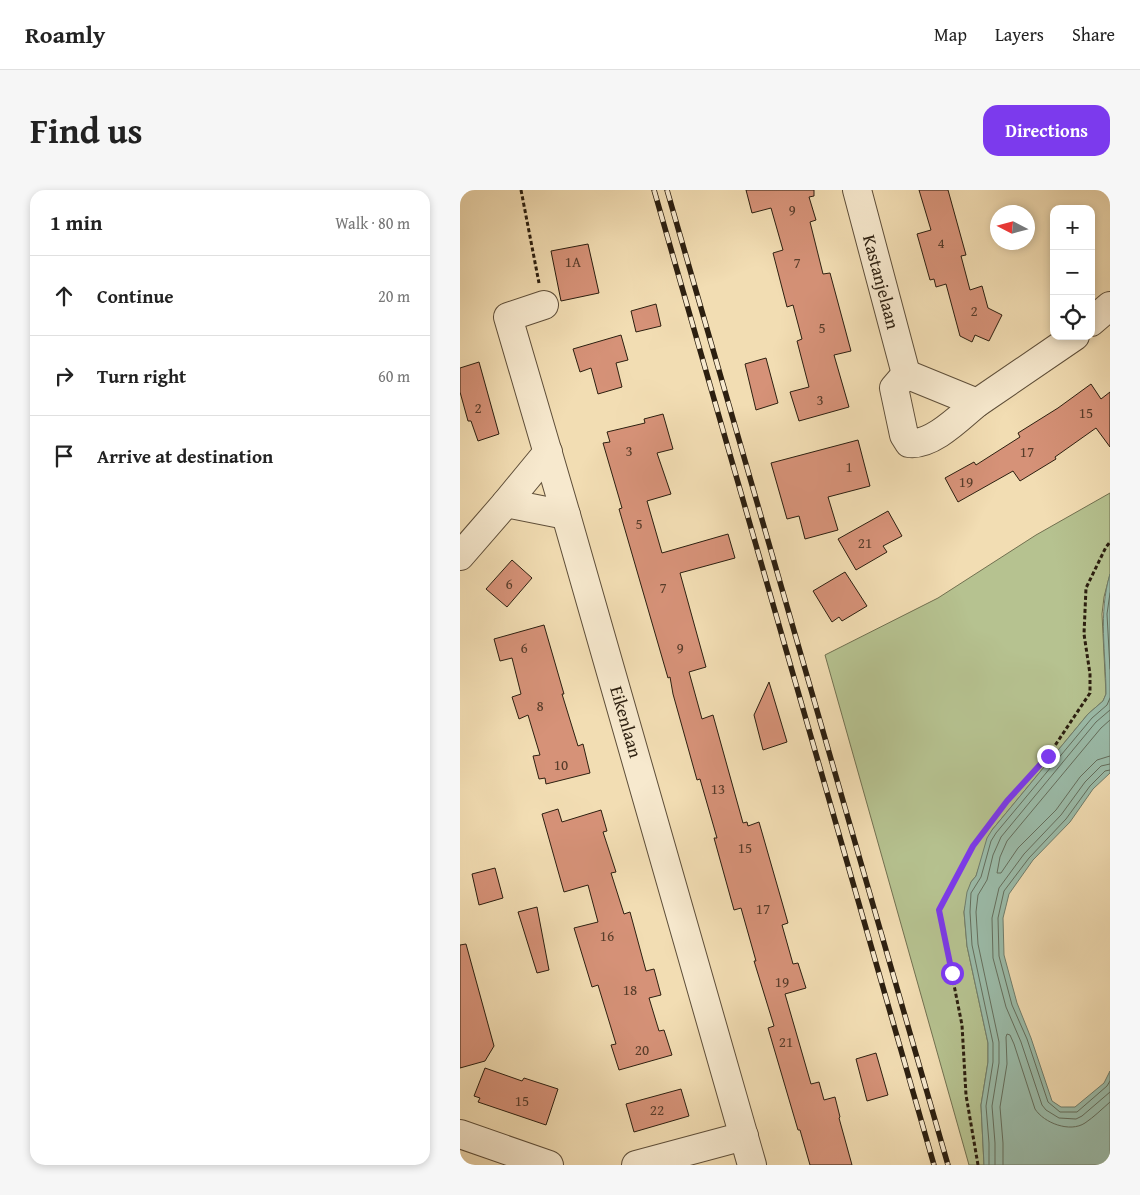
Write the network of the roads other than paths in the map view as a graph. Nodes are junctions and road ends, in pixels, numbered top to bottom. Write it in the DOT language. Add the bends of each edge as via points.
graph roads {
  1 [pos="857,190"];
  2 [pos="544,306"];
  3 [pos="1110,306"];
  4 [pos="1095,319"];
  5 [pos="1068,340"];
  6 [pos="906,374"];
  7 [pos="977,403"];
  8 [pos="548,452"];
  9 [pos="506,503"];
  10 [pos="566,515"];
  11 [pos="460,556"];
  12 [pos="460,1134"];
  13 [pos="744,1136"];
  14 [pos="549,1165"];
  15 [pos="636,1165"];
  16 [pos="752,1165"];
  1 -- 6 [label="street, Kastanjelaan"];
  2 -- 8 [label="street, Eikenlaan" via="508,317"];
  3 -- 4 [label="street"];
  5 -- 7 [label="street"];
  6 -- 7 [label="street"];
  6 -- 7 [label="street" via="894,388 904,436 909,443 919,444 950,426"];
  8 -- 9 [label="street"];
  8 -- 10 [label="street, Eikenlaan"];
  9 -- 10 [label="street"];
  9 -- 11 [label="street"];
  10 -- 13 [label="street, Eikenlaan"];
  12 -- 14 [label="street"];
  13 -- 15 [label="street"];
  13 -- 16 [label="street, Eikenlaan"];
}
